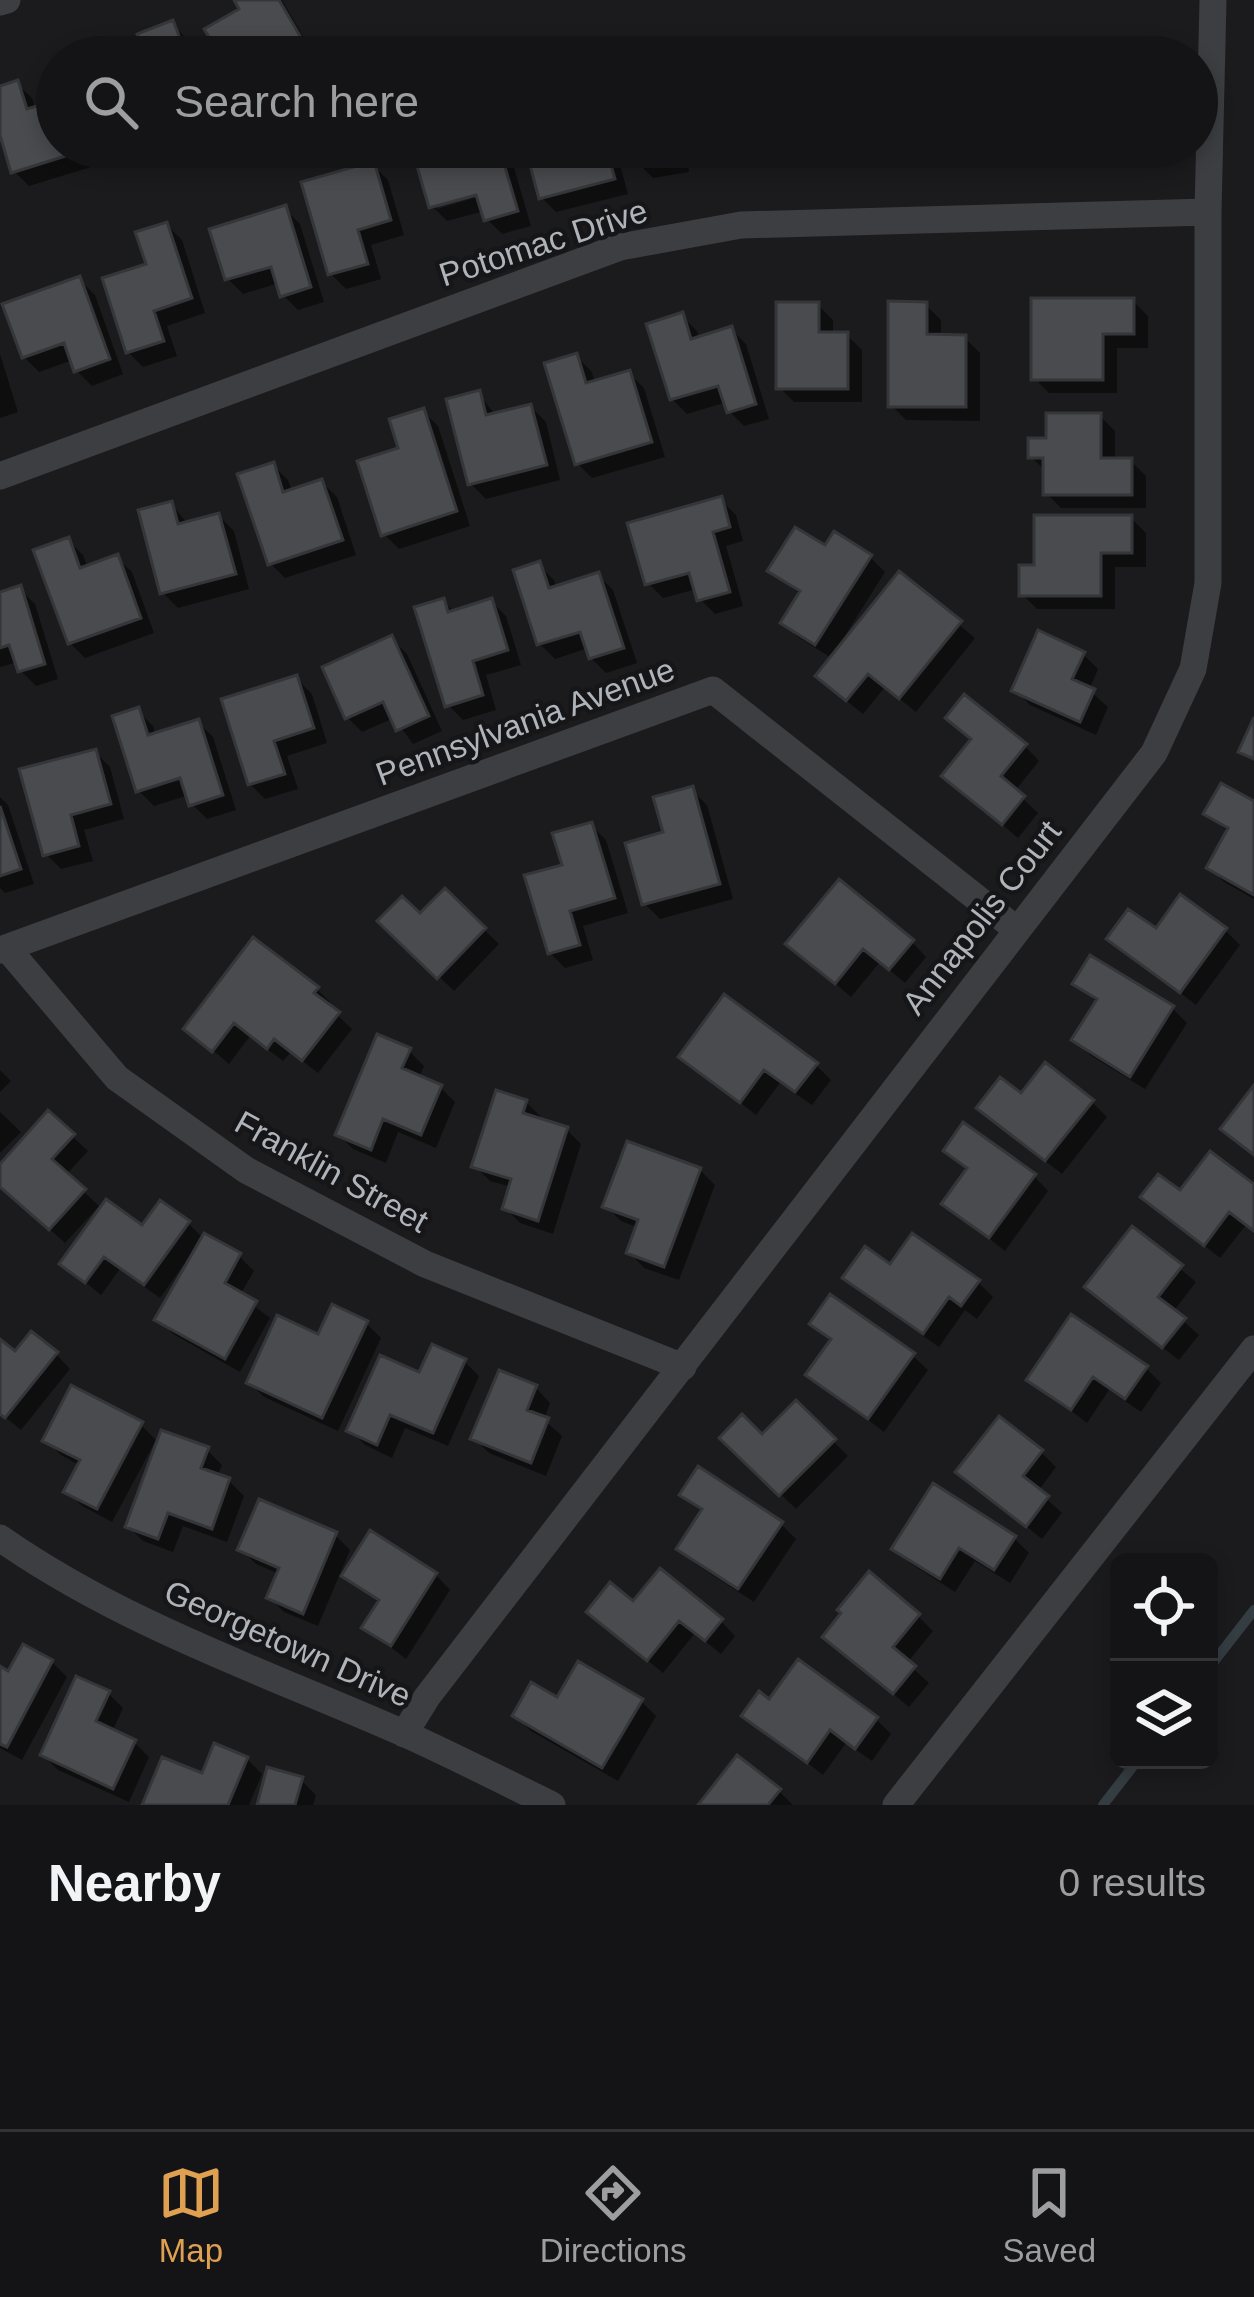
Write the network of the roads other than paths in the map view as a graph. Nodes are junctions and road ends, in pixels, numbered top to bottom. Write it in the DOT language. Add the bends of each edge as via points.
graph roads {
  1 [pos="1214,0"];
  2 [pos="1213,36"];
  3 [pos="1209,168"];
  4 [pos="1208,212"];
  5 [pos="0,476"];
  6 [pos="1016,929"];
  7 [pos="4,949"];
  8 [pos="1254,1349"];
  9 [pos="683,1367"];
  10 [pos="0,1538"];
  11 [pos="404,1733"];
  12 [pos="552,1805"];
  13 [pos="896,1805"];
  1 -- 2 [label="street, Annapolis Court"];
  3 -- 4 [label="street, Annapolis Court"];
  4 -- 5 [label="street, Potomac Drive" via="741,225 620,247"];
  4 -- 6 [label="street, Annapolis Court" via="1208,583 1193,669 1154,753"];
  6 -- 7 [label="street, Pennsylvania Avenue" via="713,690"];
  6 -- 9 [label="street, Annapolis Court"];
  7 -- 9 [label="street, Franklin Street" via="117,1078 246,1170 424,1264"];
  8 -- 13 [label="street"];
  9 -- 11 [label="street, Annapolis Court"];
  10 -- 11 [label="street, Georgetown Drive" via="205,1652"];
  11 -- 12 [label="street, Georgetown Drive"];
}
